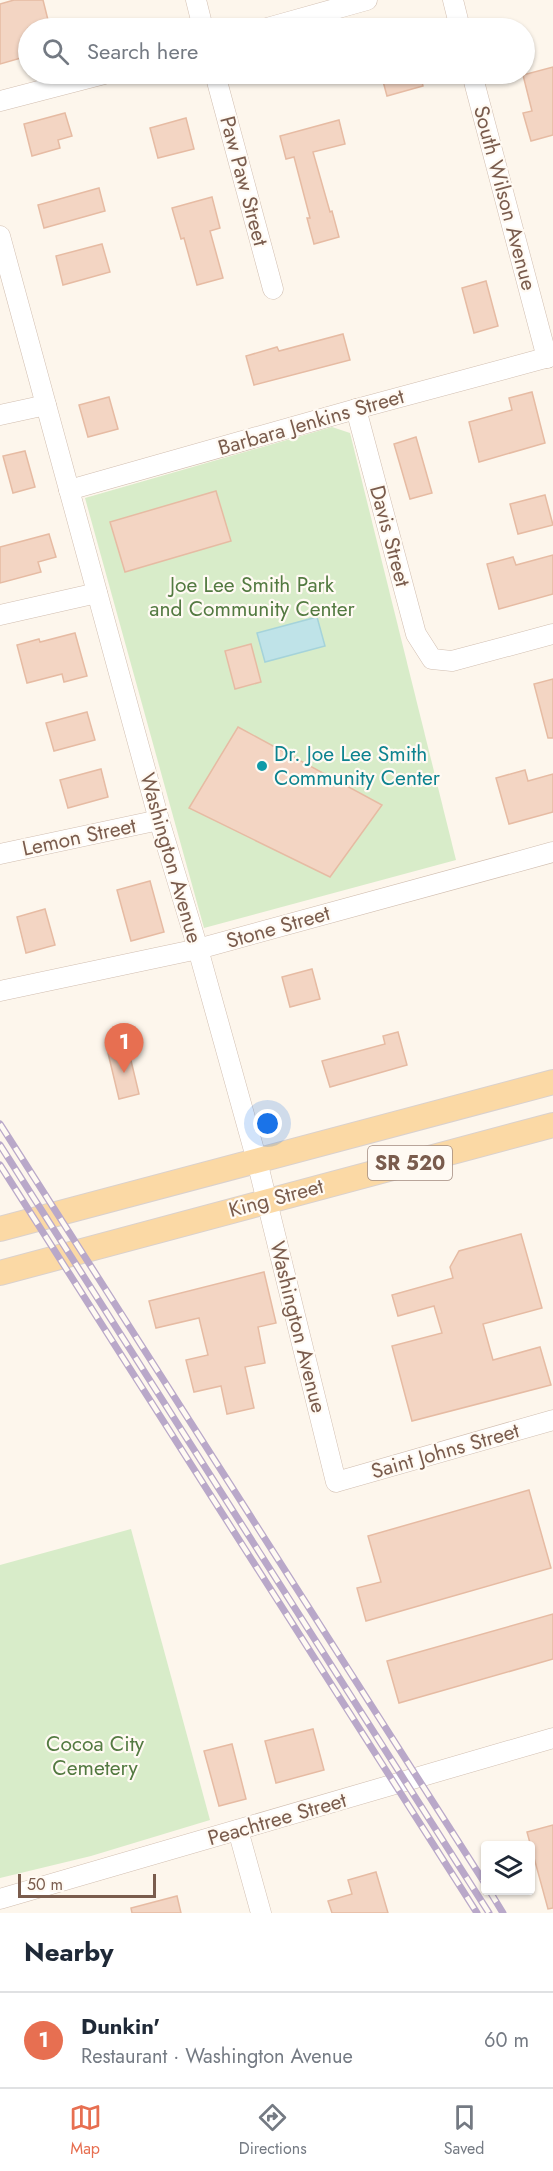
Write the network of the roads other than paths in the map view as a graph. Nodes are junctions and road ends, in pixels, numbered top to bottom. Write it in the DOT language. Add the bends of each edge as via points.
graph roads {
  1 [pos="196,0"];
  2 [pos="367,0"];
  3 [pos="453,0"];
  4 [pos="200,18"];
  5 [pos="303,18"];
  6 [pos="458,18"];
  7 [pos="65,84"];
  8 [pos="218,84"];
  9 [pos="475,84"];
  10 [pos="0,101"];
  11 [pos="0,236"];
  12 [pos="273,289"];
  13 [pos="550,357"];
  14 [pos="46,405"];
  15 [pos="356,409"];
  16 [pos="0,415"];
  17 [pos="69,490"];
  18 [pos="97,593"];
  19 [pos="0,615"];
  20 [pos="553,634"];
  21 [pos="159,820"];
  22 [pos="553,852"];
  23 [pos="0,854"];
  24 [pos="198,949"];
  25 [pos="0,991"];
  26 [pos="553,1082"];
  27 [pos="553,1119"];
  28 [pos="542,1128"];
  29 [pos="257,1161"];
  30 [pos="266,1201"];
  31 [pos="0,1228"];
  32 [pos="0,1274"];
  33 [pos="553,1420"];
  34 [pos="336,1482"];
  35 [pos="553,1738"];
  36 [pos="238,1830"];
  37 [pos="0,1899"];
  38 [pos="261,1913"];
  1 -- 4 [label="street"];
  2 -- 5 [label="street"];
  3 -- 6 [label="street"];
  7 -- 10 [label="street"];
  8 -- 12 [label="street, Paw Paw Street"];
  9 -- 13 [label="street, South Wilson Avenue"];
  11 -- 14 [label="street, Washington Avenue"];
  13 -- 15 [label="street, Barbara Jenkins Street"];
  14 -- 16 [label="street"];
  14 -- 17 [label="street, Washington Avenue"];
  15 -- 17 [label="street, Barbara Jenkins Street"];
  15 -- 20 [label="street, Davis Street" via="416,634 432,659 452,661"];
  17 -- 18 [label="street, Washington Avenue"];
  18 -- 19 [label="street"];
  18 -- 21 [label="street, Washington Avenue"];
  21 -- 23 [label="street, Lemon Street"];
  21 -- 24 [label="street, Washington Avenue"];
  22 -- 24 [label="street, Stone Street"];
  24 -- 25 [label="street, Stone Street"];
  24 -- 29 [label="street, Washington Avenue"];
  26 -- 29 [label="main road, King Street / SR 520"];
  27 -- 28 [label="main road, King Street"];
  28 -- 30 [label="main road, King Street / SR 520"];
  29 -- 30 [label="street, Washington Avenue"];
  29 -- 31 [label="main road, King Street / SR 520"];
  30 -- 32 [label="main road, King Street / SR 520"];
  30 -- 34 [label="street, Washington Avenue"];
  33 -- 34 [label="street, Saint Johns Street"];
  35 -- 36 [label="street, Peachtree Street"];
  36 -- 37 [label="street, Peachtree Street"];
  36 -- 38 [label="street"];
}
